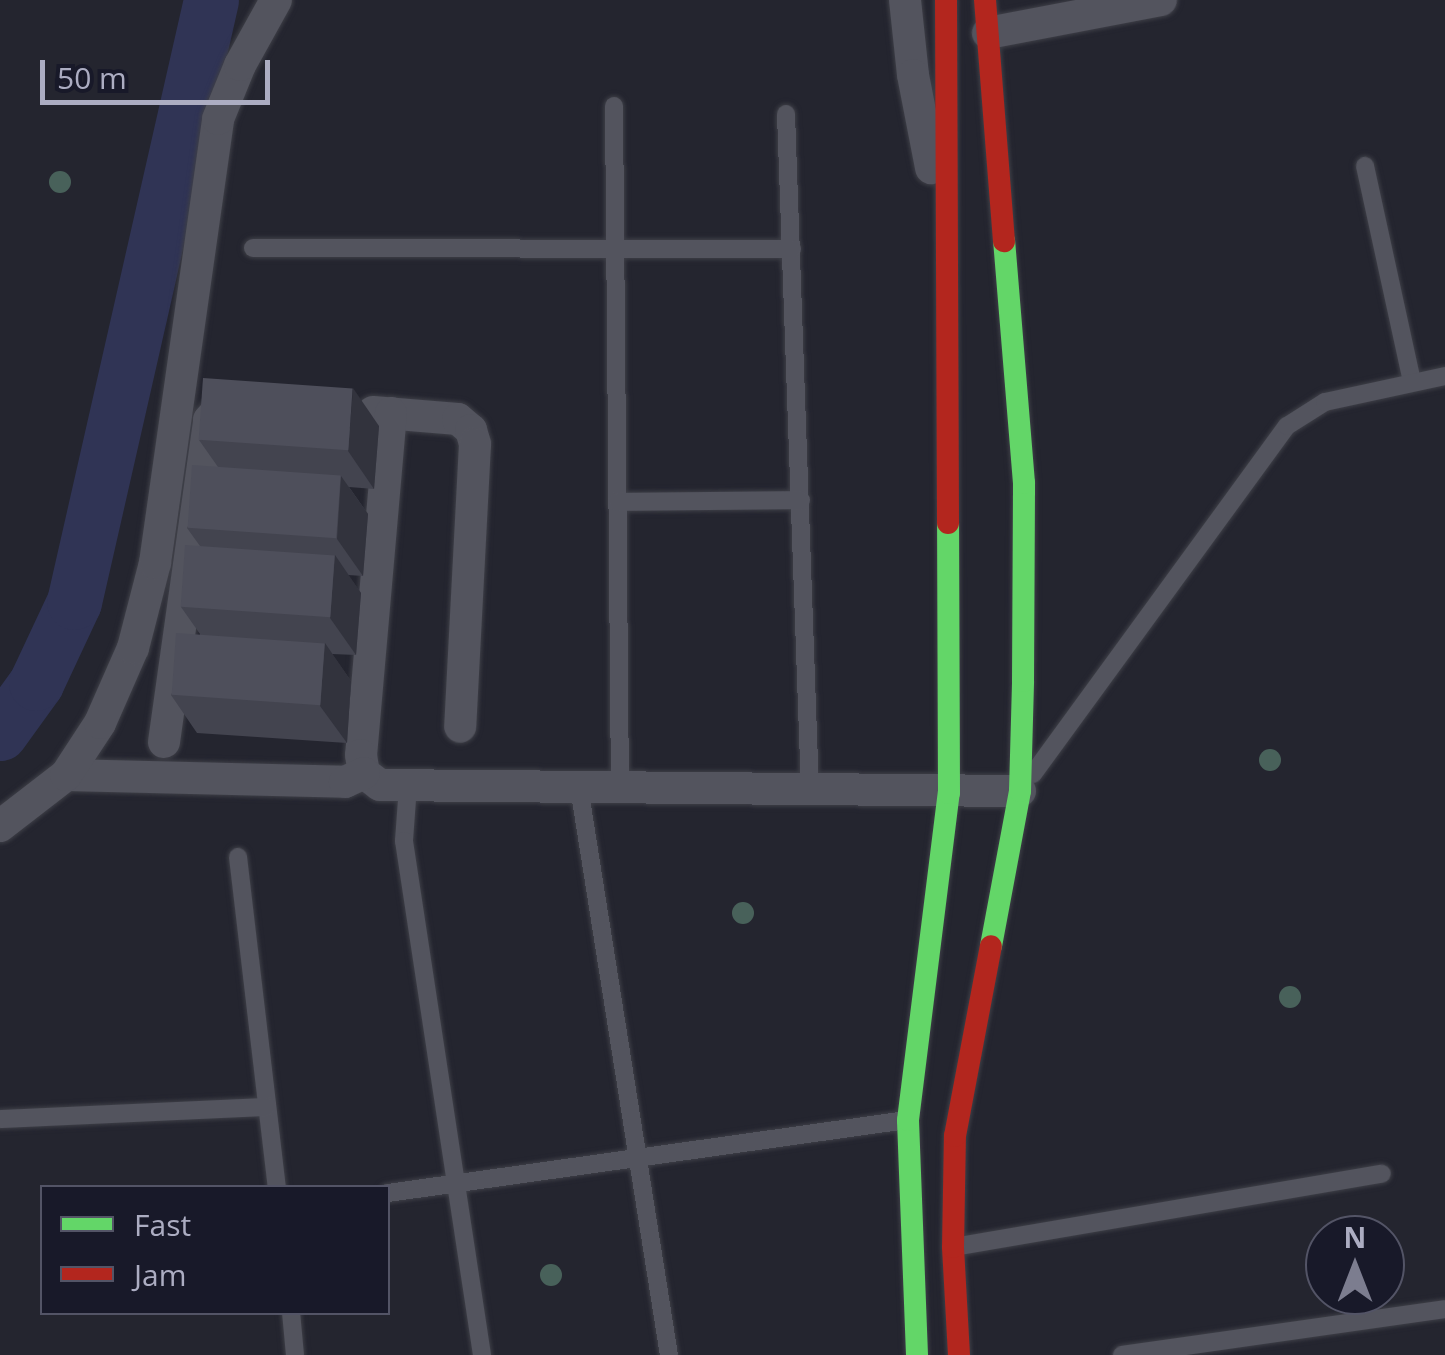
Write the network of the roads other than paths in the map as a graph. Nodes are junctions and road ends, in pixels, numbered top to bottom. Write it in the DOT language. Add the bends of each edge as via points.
graph roads {
  1 [pos="276,0"];
  2 [pos="905,0"];
  3 [pos="946,0"];
  4 [pos="1161,0"];
  5 [pos="986,16"];
  6 [pos="614,106"];
  7 [pos="786,114"];
  8 [pos="1365,166"];
  9 [pos="253,248"];
  10 [pos="792,250"];
  11 [pos="615,252"];
  12 [pos="948,254"];
  13 [pos="1445,376"];
  14 [pos="1412,382"];
  15 [pos="242,406"];
  16 [pos="335,410"];
  17 [pos="391,413"];
  18 [pos="198,492"];
  19 [pos="235,495"];
  20 [pos="801,500"];
  21 [pos="618,502"];
  22 [pos="346,504"];
  23 [pos="383,506"];
  24 [pos="188,574"];
  25 [pos="225,576"];
  26 [pos="338,584"];
  27 [pos="376,587"];
  28 [pos="176,654"];
  29 [pos="215,656"];
  30 [pos="330,664"];
  31 [pos="369,667"];
  32 [pos="460,727"];
  33 [pos="164,742"];
  34 [pos="364,774"];
  35 [pos="66,775"];
  36 [pos="408,786"];
  37 [pos="579,787"];
  38 [pos="620,787"];
  39 [pos="810,790"];
  40 [pos="1020,791"];
  41 [pos="949,794"];
  42 [pos="0,826"];
  43 [pos="238,857"];
  44 [pos="268,1108"];
  45 [pos="0,1119"];
  46 [pos="908,1120"];
  47 [pos="637,1159"];
  48 [pos="1382,1174"];
  49 [pos="460,1183"];
  50 [pos="277,1185"];
  51 [pos="390,1193"];
  52 [pos="953,1247"];
  53 [pos="1445,1310"];
  54 [pos="290,1315"];
  55 [pos="295,1355"];
  56 [pos="482,1355"];
  57 [pos="668,1355"];
  58 [pos="917,1355"];
  59 [pos="959,1355"];
  60 [pos="1122,1355"];
  1 -- 35 [label="street" via="218,119 155,563 133,648 100,724"];
  2 -- 12 [label="street"];
  3 -- 12 [label="street"];
  4 -- 5 [label="street"];
  5 -- 40 [label="street" via="1014,483"];
  6 -- 11 [label="lane"];
  7 -- 10 [label="lane"];
  8 -- 14 [label="lane"];
  9 -- 11 [label="lane"];
  10 -- 11 [label="lane"];
  10 -- 20 [label="lane"];
  11 -- 21 [label="lane"];
  12 -- 41 [label="street" via="958,484"];
  13 -- 14 [label="lane"];
  14 -- 40 [label="lane" via="1326,402 1286,426"];
  15 -- 18 [label="street" via="215,411 209,420"];
  16 -- 17 [label="street"];
  17 -- 23 [label="street"];
  17 -- 32 [label="street" via="458,419 475,444"];
  18 -- 19 [label="street"];
  18 -- 24 [label="street"];
  20 -- 21 [label="lane"];
  20 -- 39 [label="lane"];
  21 -- 38 [label="lane"];
  22 -- 23 [label="street"];
  23 -- 27 [label="street"];
  24 -- 25 [label="street"];
  24 -- 28 [label="street"];
  26 -- 27 [label="street"];
  27 -- 31 [label="street"];
  28 -- 29 [label="street"];
  28 -- 33 [label="street"];
  30 -- 31 [label="street"];
  31 -- 34 [label="street"];
  34 -- 35 [label="street" via="345,782"];
  34 -- 36 [label="street" via="380,785"];
  35 -- 42 [label="street"];
  36 -- 37 [label="street"];
  36 -- 49 [label="lane" via="404,841"];
  37 -- 38 [label="street"];
  37 -- 47 [label="lane"];
  38 -- 39 [label="street"];
  39 -- 41 [label="street"];
  40 -- 41 [label="street"];
  40 -- 52 [label="street" via="962,1082"];
  41 -- 46 [label="street"];
  43 -- 44 [label="lane"];
  44 -- 45 [label="lane"];
  44 -- 50 [label="lane"];
  46 -- 47 [label="lane"];
  46 -- 58 [label="street"];
  47 -- 49 [label="lane"];
  47 -- 57 [label="lane"];
  48 -- 52 [label="lane"];
  49 -- 51 [label="lane"];
  49 -- 56 [label="lane"];
  52 -- 59 [label="street"];
  53 -- 60 [label="lane"];
  54 -- 55 [label="lane"];
}
